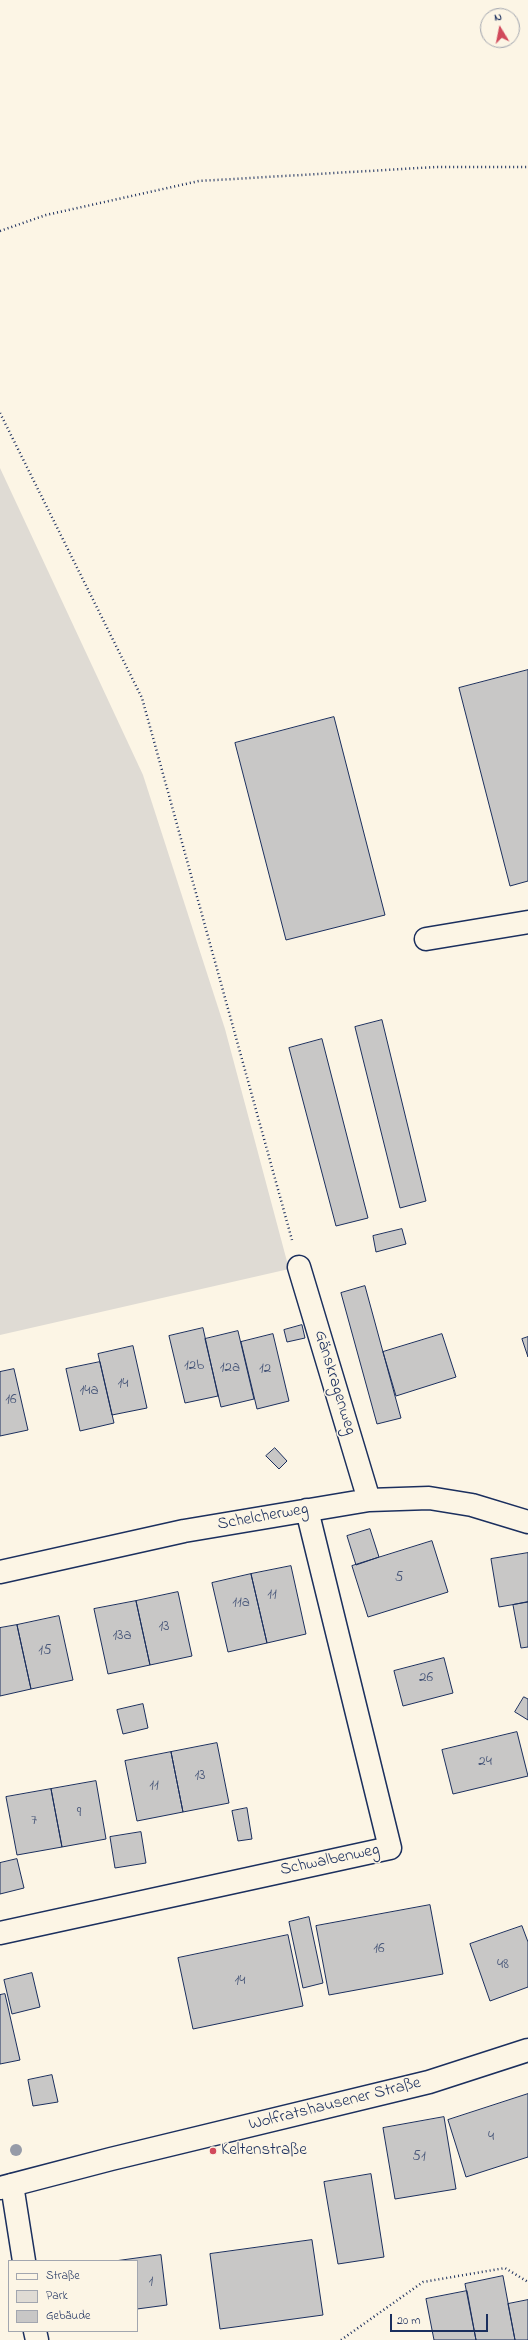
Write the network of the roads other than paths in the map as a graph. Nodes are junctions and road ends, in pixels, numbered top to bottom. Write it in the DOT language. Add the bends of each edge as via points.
graph roads {
  1 [pos="528,922"];
  2 [pos="426,940"];
  3 [pos="299,1268"];
  4 [pos="369,1500"];
  5 [pos="307,1510"];
  6 [pos="528,1522"];
  7 [pos="0,1572"];
  8 [pos="0,1933"];
  9 [pos="528,2050"];
  10 [pos="6,2187"];
  11 [pos="24,2260"];
  1 -- 2 [label="street"];
  3 -- 4 [label="street, Gänskragenweg"];
  4 -- 5 [label="street, Schelcherweg"];
  4 -- 6 [label="street, Schelcherweg" via="429,1498 472,1505"];
  5 -- 7 [label="street, Schelcherweg" via="184,1532"];
  5 -- 8 [label="street, Schwalbenweg" via="390,1848"];
  9 -- 10 [label="street, Wolfratshausener Straße" via="429,2082"];
  10 -- 11 [label="street"];
}
